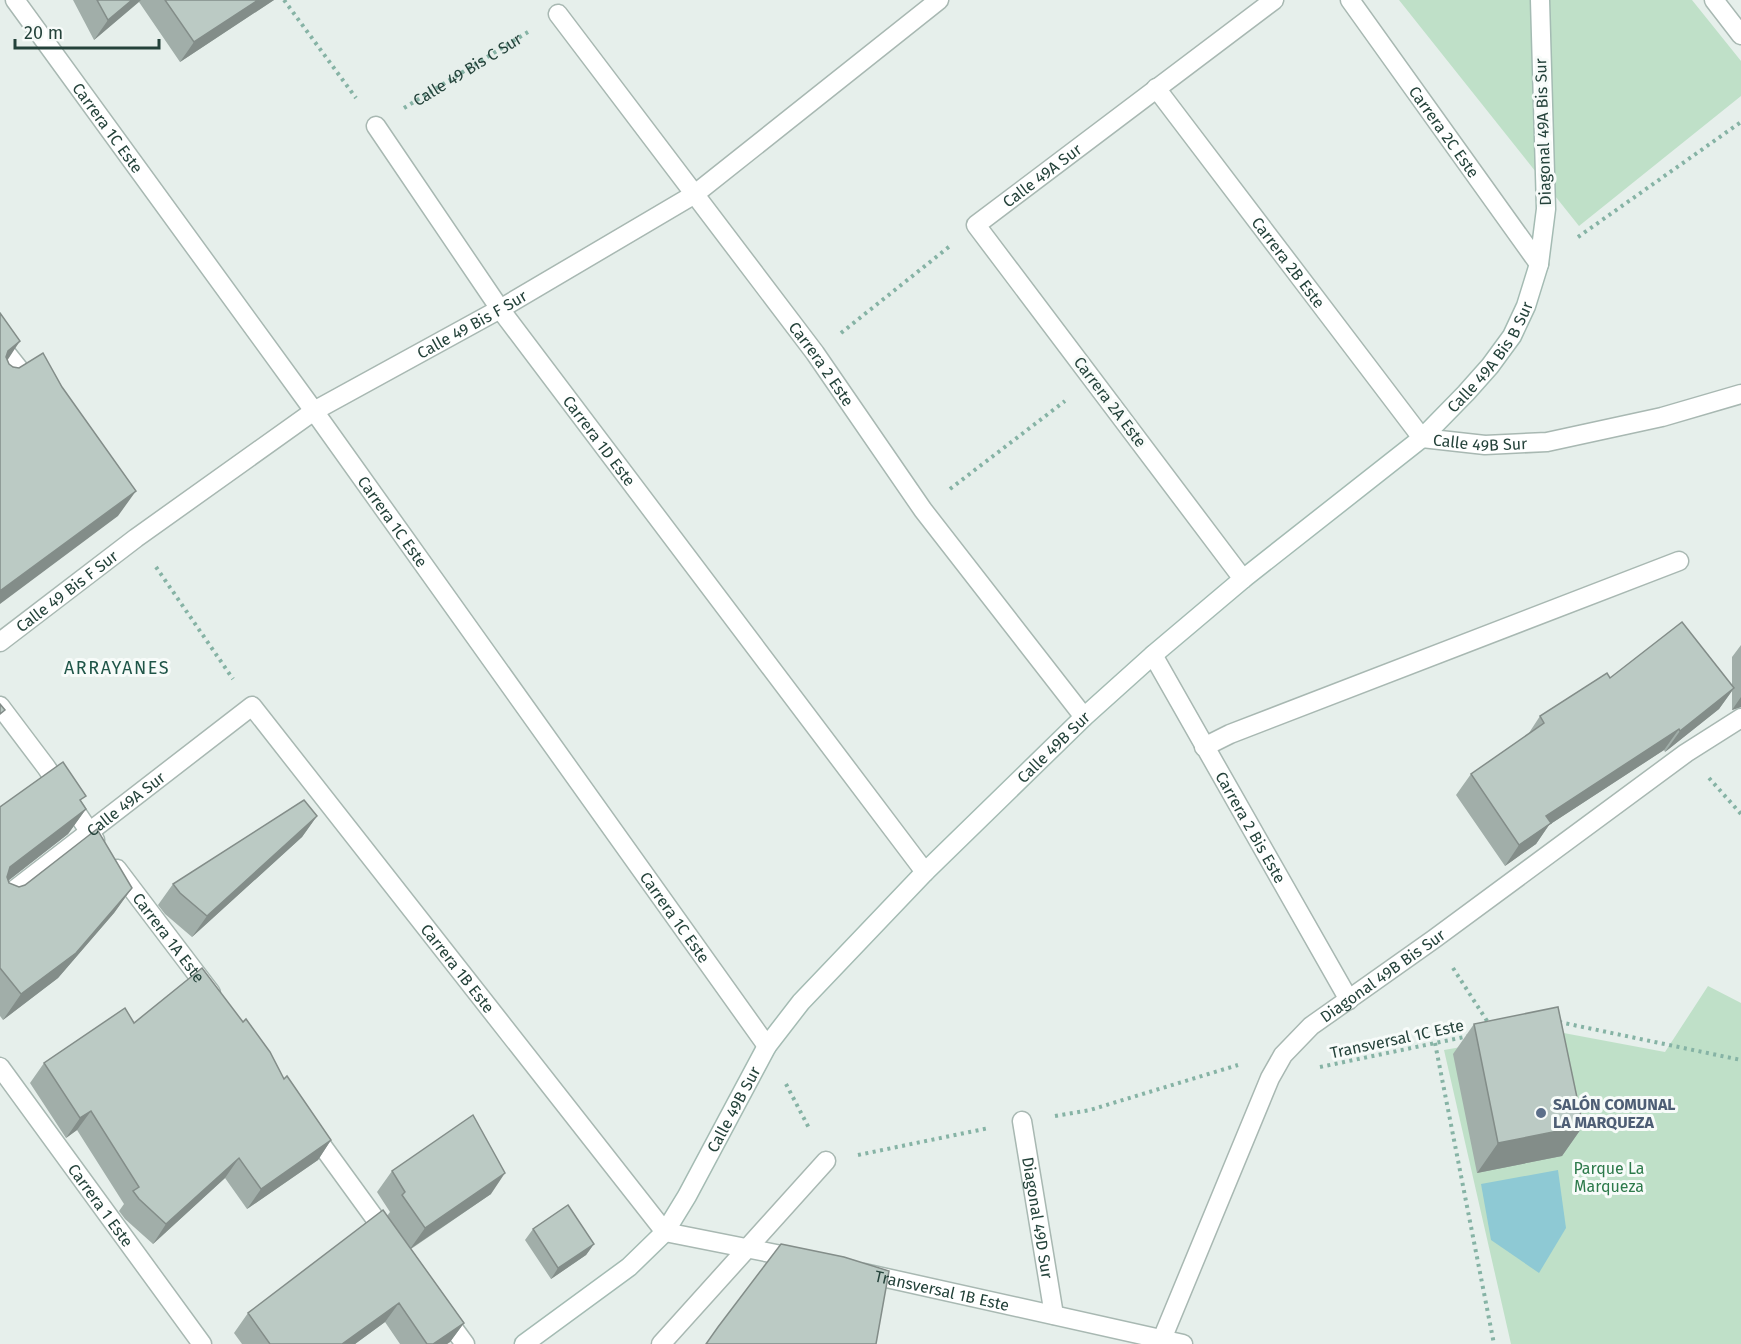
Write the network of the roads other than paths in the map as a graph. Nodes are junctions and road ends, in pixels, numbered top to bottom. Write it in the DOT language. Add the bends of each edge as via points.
graph roads {
  1 [pos="15,0"];
  2 [pos="939,0"];
  3 [pos="1274,0"];
  4 [pos="1350,0"];
  5 [pos="1540,0"];
  6 [pos="1714,0"];
  7 [pos="558,7"];
  8 [pos="1741,35"];
  9 [pos="1156,88"];
  10 [pos="376,126"];
  11 [pos="695,194"];
  12 [pos="976,225"];
  13 [pos="1539,264"];
  14 [pos="500,309"];
  15 [pos="0,345"];
  16 [pos="0,382"];
  17 [pos="1741,394"];
  18 [pos="314,411"];
  19 [pos="1422,438"];
  20 [pos="1679,561"];
  21 [pos="1243,579"];
  22 [pos="0,642"];
  23 [pos="1152,656"];
  24 [pos="0,706"];
  25 [pos="252,706"];
  26 [pos="1084,717"];
  27 [pos="1741,718"];
  28 [pos="1204,747"];
  29 [pos="89,832"];
  30 [pos="925,873"];
  31 [pos="0,901"];
  32 [pos="1349,1000"];
  33 [pos="219,1004"];
  34 [pos="767,1046"];
  35 [pos="0,1067"];
  36 [pos="297,1110"];
  37 [pos="1022,1121"];
  38 [pos="826,1161"];
  39 [pos="665,1232"];
  40 [pos="395,1247"];
  41 [pos="750,1247"];
  42 [pos="808,1260"];
  43 [pos="843,1268"];
  44 [pos="430,1295"];
  45 [pos="1054,1315"];
  46 [pos="1162,1341"];
  47 [pos="202,1344"];
  48 [pos="465,1344"];
  49 [pos="524,1344"];
  50 [pos="662,1344"];
  51 [pos="1184,1344"];
  1 -- 18 [label="street, Carrera 1C Este"];
  2 -- 11 [label="street, Calle 49 Bis F Sur"];
  3 -- 9 [label="street, Calle 49A Sur"];
  4 -- 13 [label="street, Carrera 2C Este"];
  5 -- 13 [label="street, Diagonal 49A Bis Sur" via="1546,209"];
  6 -- 8 [label="street"];
  7 -- 11 [label="street, Carrera 2 Este"];
  9 -- 12 [label="street, Calle 49A Sur"];
  9 -- 19 [label="street, Carrera 2B Este"];
  10 -- 14 [label="street, Carrera 1D Este"];
  11 -- 14 [label="street, Calle 49 Bis F Sur"];
  11 -- 26 [label="street, Carrera 2 Este" via="815,353 923,510"];
  12 -- 21 [label="street, Carrera 2A Este"];
  13 -- 19 [label="street, Calle 49A Bis B Sur" via="1512,336 1490,366"];
  14 -- 18 [label="street, Calle 49 Bis F Sur"];
  14 -- 30 [label="street, Carrera 1D Este"];
  15 -- 16 [label="street" via="19,369"];
  17 -- 19 [label="street, Calle 49B Sur" via="1662,417 1546,442 1485,444"];
  18 -- 22 [label="street, Calle 49 Bis F Sur" via="136,538"];
  18 -- 34 [label="street, Carrera 1C Este"];
  19 -- 21 [label="street, Calle 49B Sur"];
  20 -- 28 [label="street"];
  21 -- 23 [label="street, Calle 49B Sur"];
  23 -- 26 [label="street, Calle 49B Sur"];
  23 -- 28 [label="street, Carrera 2 Bis Este"];
  24 -- 29 [label="street, Carrera 1A Este"];
  25 -- 29 [label="street, Calle 49A Sur"];
  25 -- 39 [label="street, Carrera 1B Este"];
  26 -- 30 [label="street, Calle 49B Sur"];
  27 -- 32 [label="street, Diagonal 49B Bis Sur" via="1686,753"];
  28 -- 32 [label="street, Carrera 2 Bis Este"];
  29 -- 31 [label="street, Calle 49A Sur"];
  29 -- 33 [label="street, Carrera 1A Este"];
  30 -- 34 [label="street, Calle 49B Sur" via="801,1002"];
  32 -- 46 [label="street, Diagonal 49B Bis Sur" via="1311,1026 1283,1055 1270,1078"];
  34 -- 39 [label="street, Calle 49B Sur"];
  35 -- 47 [label="street, Carrera 1 Este"];
  36 -- 40 [label="street"];
  37 -- 45 [label="street, Diagonal 49D Sur"];
  38 -- 41 [label="street"];
  39 -- 41 [label="street"];
  39 -- 49 [label="street, Calle 49B Sur" via="629,1267"];
  41 -- 42 [label="street"];
  41 -- 50 [label="street"];
  43 -- 45 [label="street, Transversal 1B Este"];
  44 -- 48 [label="street"];
  45 -- 46 [label="street, Transversal 1B Este"];
  46 -- 51 [label="street, Transversal 1B Este"];
}
